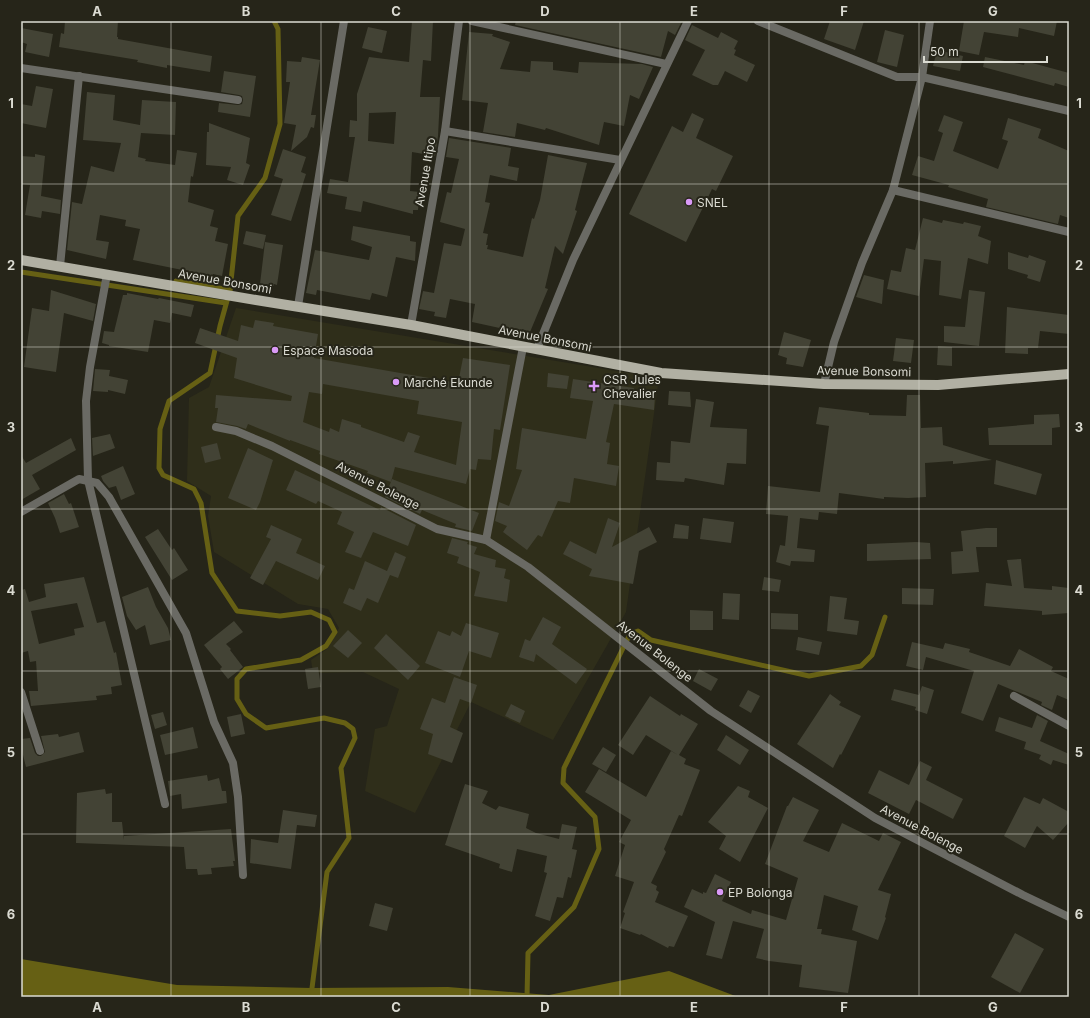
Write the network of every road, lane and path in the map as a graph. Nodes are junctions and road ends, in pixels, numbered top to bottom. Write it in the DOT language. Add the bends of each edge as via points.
graph roads {
  1 [pos="344,21"];
  2 [pos="458,21"];
  3 [pos="472,21"];
  4 [pos="688,21"];
  5 [pos="758,21"];
  6 [pos="930,21"];
  7 [pos="666,64"];
  8 [pos="21,68"];
  9 [pos="78,76"];
  10 [pos="922,77"];
  11 [pos="238,100"];
  12 [pos="1069,111"];
  13 [pos="444,131"];
  14 [pos="620,160"];
  15 [pos="893,190"];
  16 [pos="1069,232"];
  17 [pos="21,260"];
  18 [pos="60,266"];
  19 [pos="107,274"];
  20 [pos="298,306"];
  21 [pos="411,325"];
  22 [pos="522,346"];
  23 [pos="537,349"];
  24 [pos="1068,374"];
  25 [pos="824,384"];
  26 [pos="216,427"];
  27 [pos="88,480"];
  28 [pos="21,512"];
  29 [pos="486,540"];
  30 [pos="21,692"];
  31 [pos="1014,696"];
  32 [pos="1069,726"];
  33 [pos="40,751"];
  34 [pos="165,804"];
  35 [pos="243,875"];
  36 [pos="1069,917"];
  1 -- 20 [label="street"];
  2 -- 13 [label="street, Avenue Itipo"];
  3 -- 7 [label="street"];
  4 -- 7 [label="street"];
  5 -- 10 [label="street" via="897,77"];
  6 -- 10 [label="street"];
  7 -- 14 [label="street"];
  8 -- 9 [label="street"];
  9 -- 11 [label="street"];
  9 -- 18 [label="street"];
  10 -- 12 [label="street"];
  10 -- 15 [label="street"];
  13 -- 14 [label="street"];
  13 -- 21 [label="street, Avenue Itipo"];
  14 -- 23 [label="street" via="573,260"];
  15 -- 16 [label="street"];
  15 -- 25 [label="street" via="862,263 834,342"];
  17 -- 18 [label="main road, Avenue Bonsomi"];
  18 -- 19 [label="main road, Avenue Bonsomi"];
  19 -- 20 [label="main road, Avenue Bonsomi"];
  19 -- 27 [label="street" via="86,401"];
  20 -- 21 [label="main road, Avenue Bonsomi"];
  21 -- 22 [label="main road, Avenue Bonsomi"];
  22 -- 23 [label="main road, Avenue Bonsomi"];
  22 -- 29 [label="street"];
  23 -- 25 [label="main road, Avenue Bonsomi" via="661,373"];
  24 -- 25 [label="main road, Avenue Bonsomi" via="938,386"];
  26 -- 29 [label="street, Avenue Bolenge" via="236,431 272,446 437,529"];
  27 -- 28 [label="street" via="79,479"];
  27 -- 34 [label="street"];
  27 -- 35 [label="street" via="97,483 110,497 186,633 214,722 233,763"];
  29 -- 36 [label="street, Avenue Bolenge" via="528,567 711,711 875,818"];
  30 -- 33 [label="street"];
  31 -- 32 [label="street"];
}
